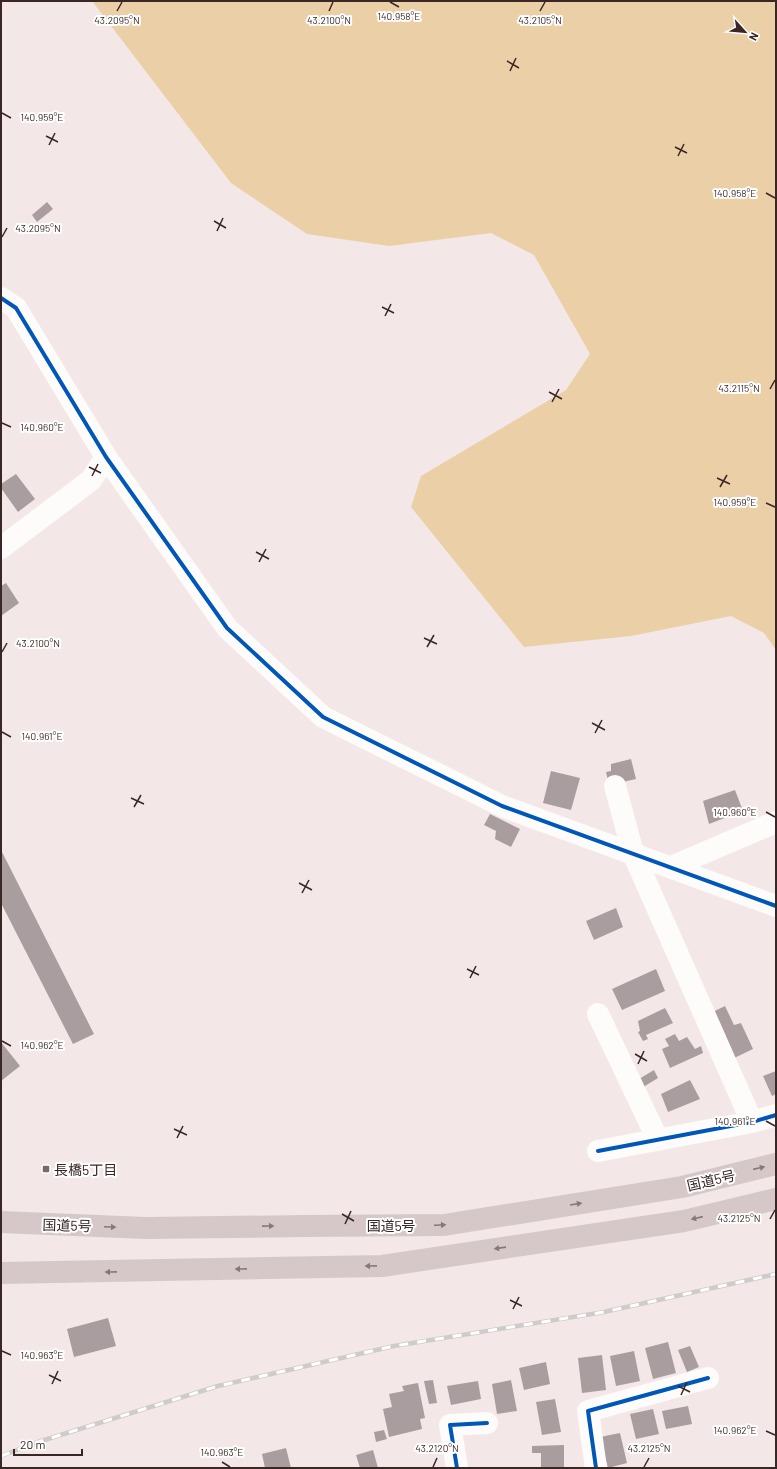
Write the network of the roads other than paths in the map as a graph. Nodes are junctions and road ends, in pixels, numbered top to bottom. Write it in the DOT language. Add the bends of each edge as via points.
graph roads {
  1 [pos="1,298"];
  2 [pos="106,457"];
  3 [pos="1,548"];
  4 [pos="615,786"];
  5 [pos="776,822"];
  6 [pos="632,853"];
  7 [pos="671,867"];
  8 [pos="776,906"];
  9 [pos="598,1014"];
  10 [pos="776,1115"];
  11 [pos="752,1122"];
  12 [pos="658,1140"];
  13 [pos="598,1151"];
  14 [pos="776,1164"];
  15 [pos="776,1199"];
  16 [pos="1,1222"];
  17 [pos="1,1274"];
  18 [pos="708,1378"];
  19 [pos="487,1423"];
  20 [pos="456,1468"];
  21 [pos="596,1468"];
  1 -- 2 [label="street" via="16,308"];
  2 -- 3 [label="street" via="91,480"];
  2 -- 6 [label="street" via="227,628 323,717 502,806"];
  4 -- 6 [label="street"];
  5 -- 7 [label="street"];
  6 -- 7 [label="street"];
  6 -- 11 [label="street"];
  7 -- 8 [label="street"];
  9 -- 12 [label="street"];
  10 -- 11 [label="street"];
  11 -- 12 [label="street"];
  12 -- 13 [label="street"];
  16 -- 14 [label="highway, 国道5号, one-way" via="146,1228 444,1226 682,1187"];
  15 -- 17 [label="highway, one-way" via="684,1221 382,1266"];
  18 -- 21 [label="street" via="588,1411"];
  19 -- 20 [label="street" via="450,1425"];
}
